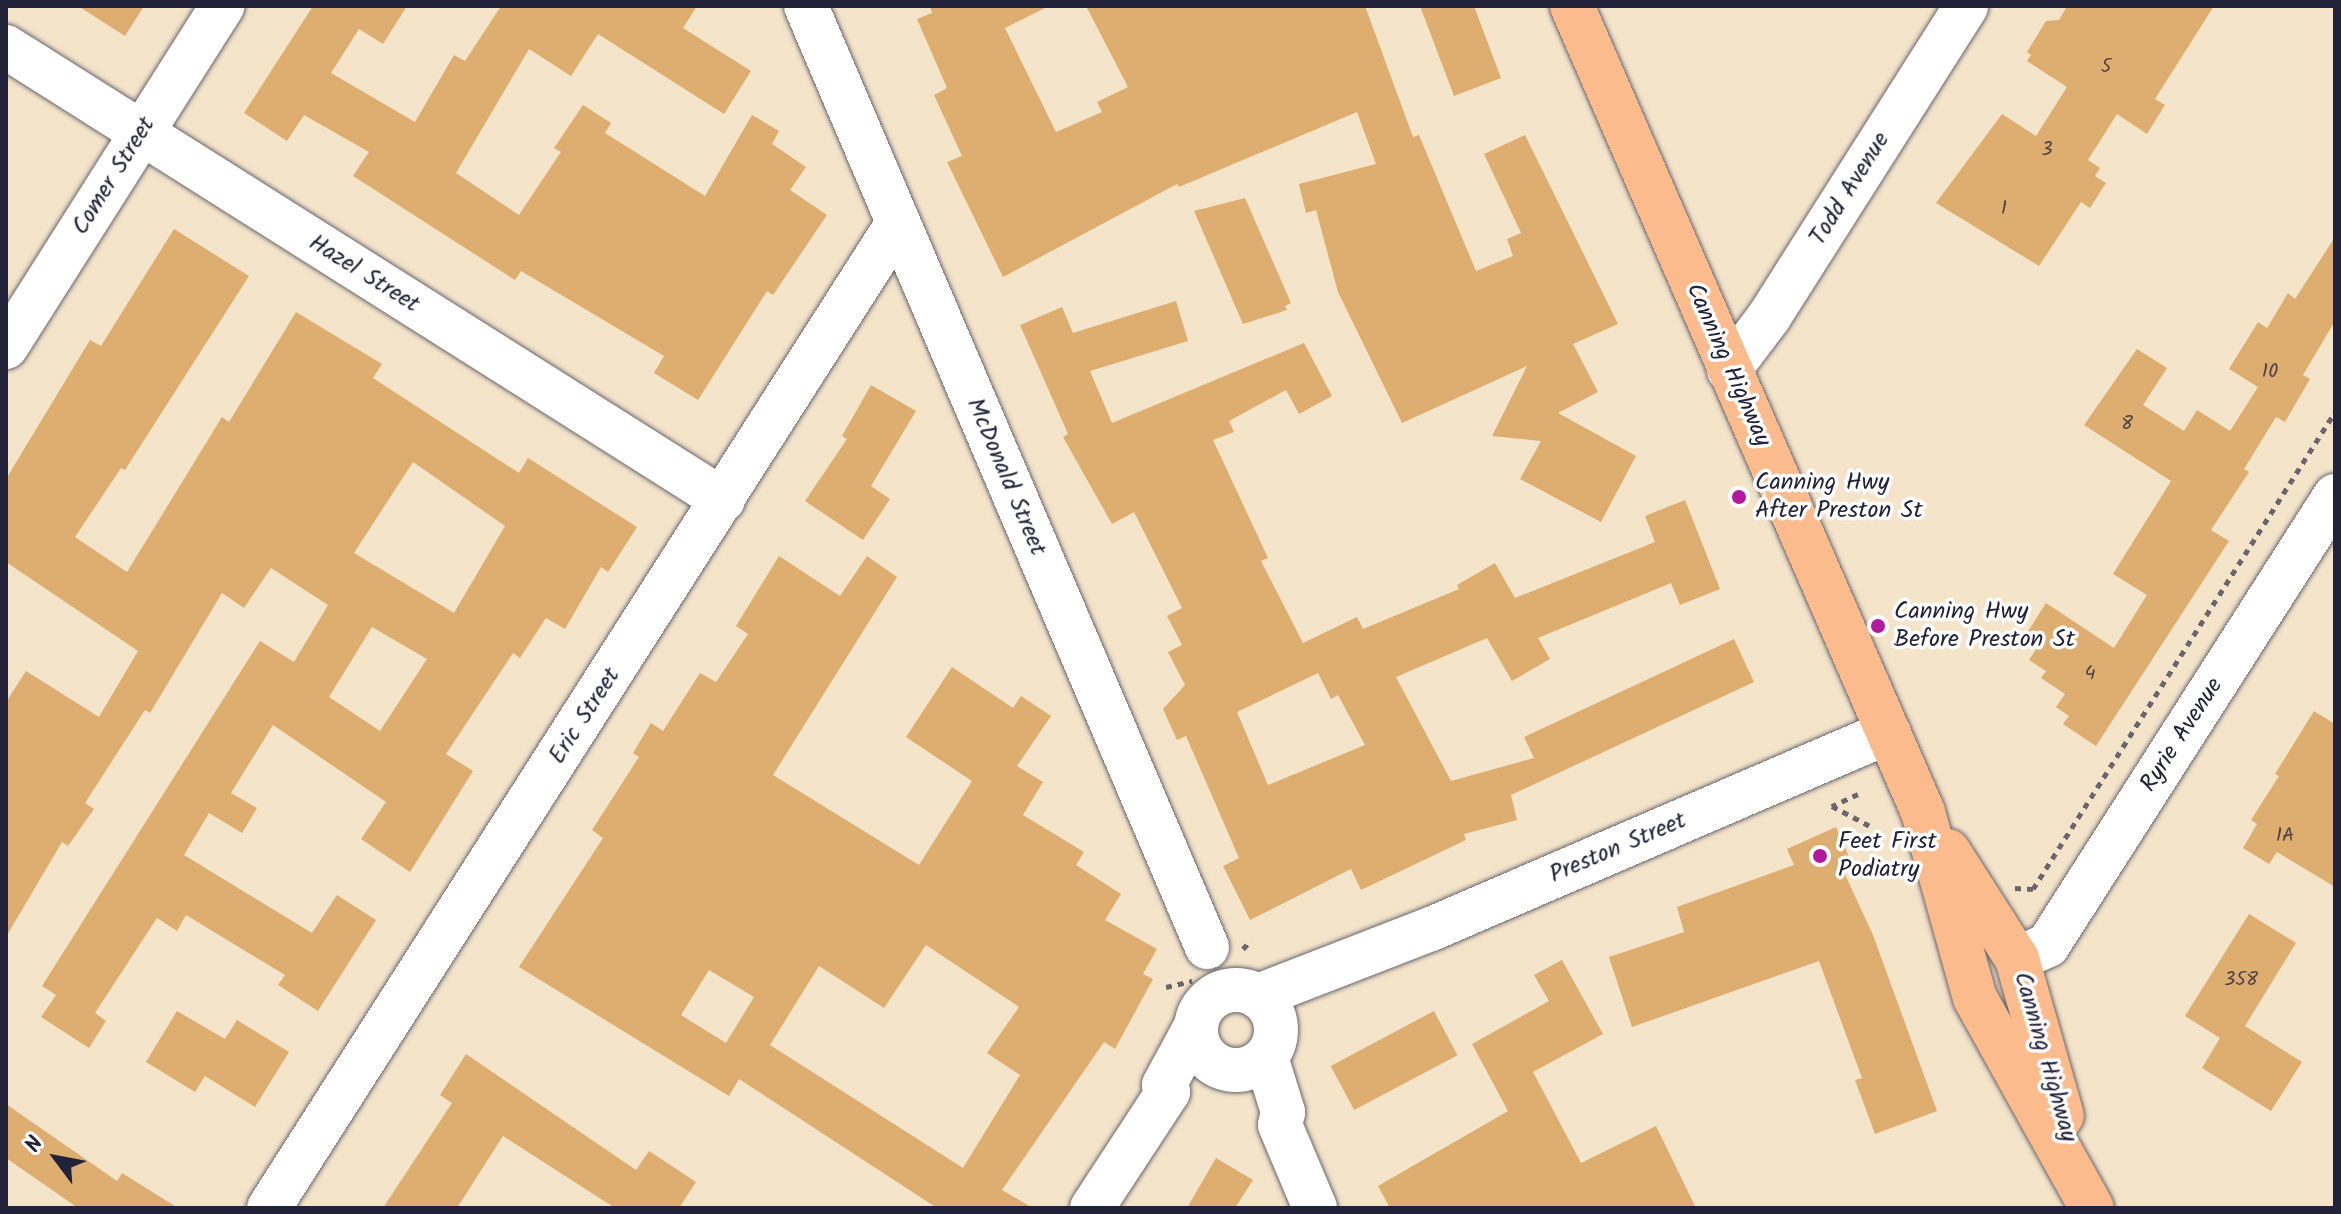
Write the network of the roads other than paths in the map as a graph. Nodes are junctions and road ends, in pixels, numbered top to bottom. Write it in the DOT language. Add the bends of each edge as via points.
graph roads {
  1 [pos="222,6"];
  2 [pos="806,6"];
  3 [pos="1572,6"];
  4 [pos="1966,6"];
  5 [pos="6,47"];
  6 [pos="141,134"];
  7 [pos="898,223"];
  8 [pos="6,347"];
  9 [pos="1729,370"];
  10 [pos="2335,496"];
  11 [pos="723,500"];
  12 [pos="1888,732"];
  13 [pos="1923,812"];
  14 [pos="2017,959"];
  15 [pos="1237,1028"];
  16 [pos="2086,1196"];
  17 [pos="269,1208"];
  18 [pos="1092,1208"];
  19 [pos="1315,1208"];
  1 -- 6 [label="street, Comer Street"];
  2 -- 7 [label="street, McDonald Street"];
  3 -- 9 [label="highway, Canning Highway"];
  4 -- 9 [label="street, Todd Avenue" via="1769,317"];
  5 -- 6 [label="street, Hazel Street"];
  6 -- 8 [label="street, Comer Street"];
  6 -- 11 [label="street, Hazel Street"];
  7 -- 11 [label="street, Eric Street"];
  7 -- 15 [label="street, McDonald Street"];
  9 -- 12 [label="highway, Canning Highway"];
  10 -- 14 [label="street, Ryrie Avenue" via="2048,945"];
  11 -- 17 [label="street, Eric Street"];
  12 -- 13 [label="highway, Canning Highway"];
  12 -- 15 [label="street, Preston Street" via="1347,964 1335,963"];
  13 -- 14 [label="highway, Canning Highway"];
  13 -- 16 [label="highway, Canning Highway" via="1975,998"];
  14 -- 16 [label="highway, Canning Highway"];
  15 -- 18 [label="street, Preston Street" via="1174,1094 1168,1092"];
  15 -- 19 [label="street, McDonald Street" via="1283,1112 1280,1125"];
}
